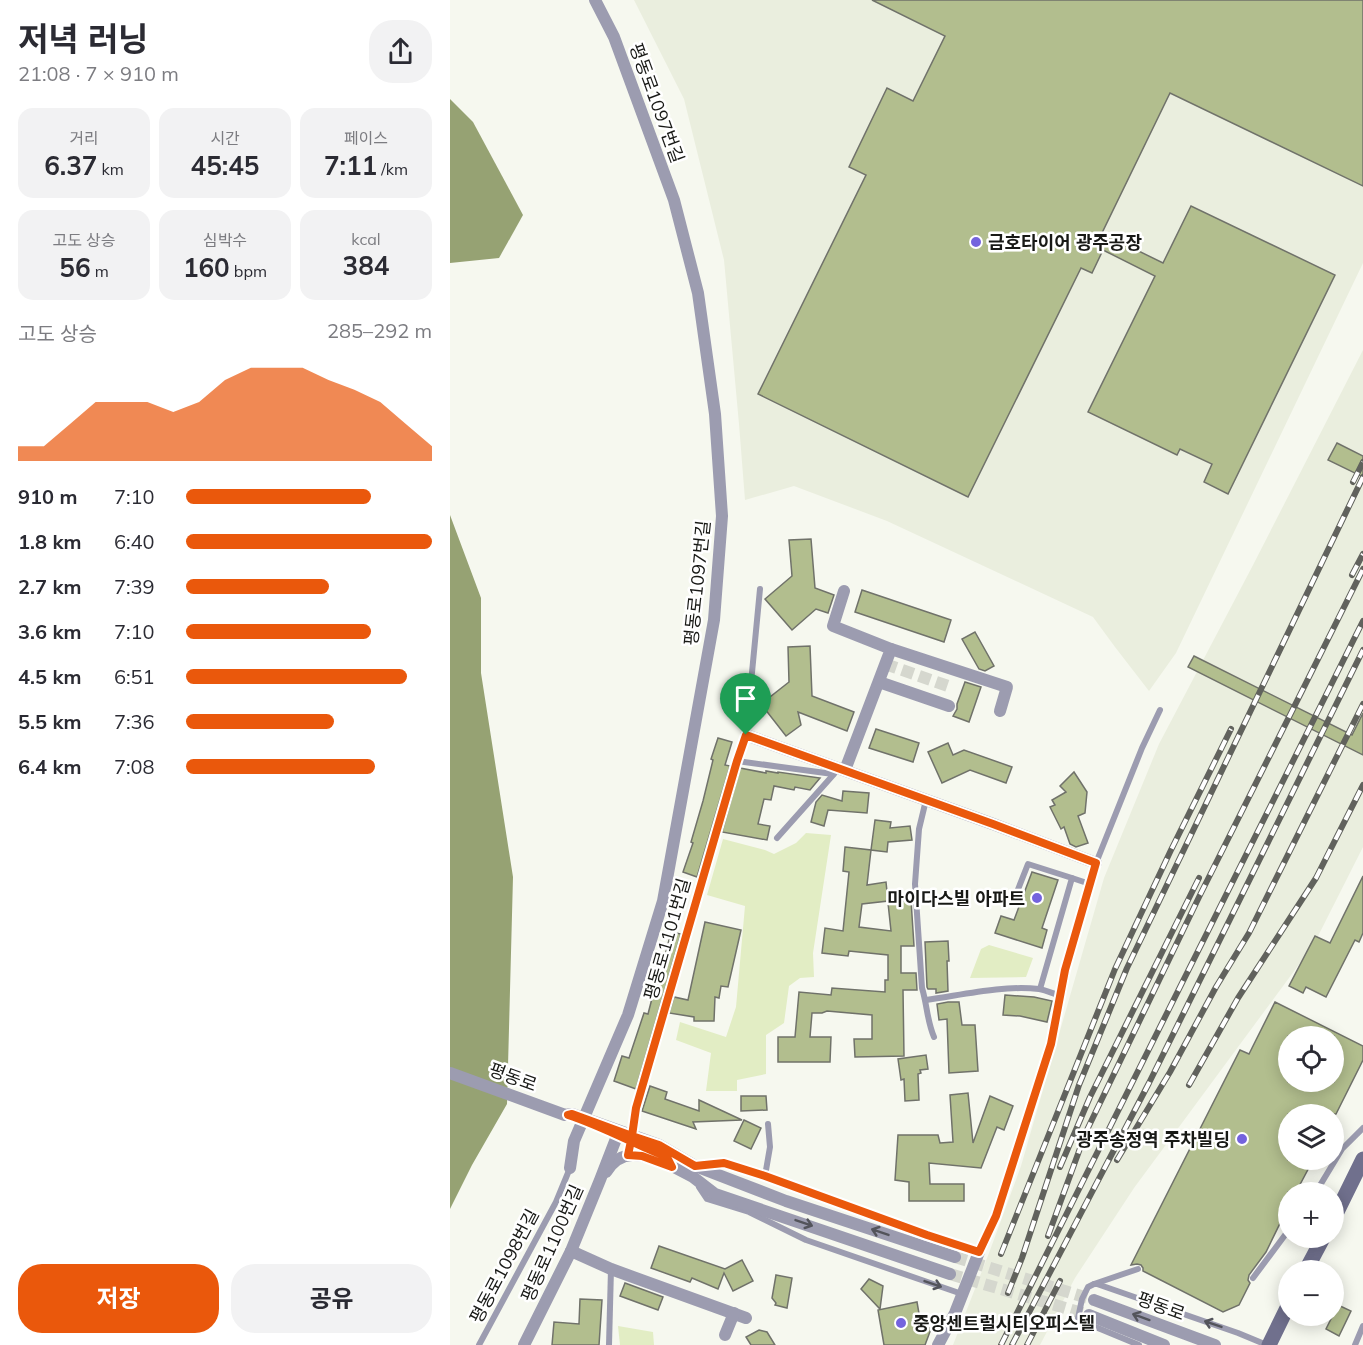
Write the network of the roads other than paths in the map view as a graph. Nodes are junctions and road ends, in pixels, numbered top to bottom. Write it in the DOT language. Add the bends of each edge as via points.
graph roads {
  1 [pos="595,0"];
  2 [pos="760,589"];
  3 [pos="844,591"];
  4 [pos="891,649"];
  5 [pos="879,682"];
  6 [pos="949,706"];
  7 [pos="1160,710"];
  8 [pos="1000,711"];
  9 [pos="746,735"];
  10 [pos="737,761"];
  11 [pos="840,771"];
  12 [pos="926,800"];
  13 [pos="777,838"];
  14 [pos="1096,863"];
  15 [pos="1071,878"];
  16 [pos="1090,884"];
  17 [pos="1017,892"];
  18 [pos="1040,989"];
  19 [pos="1061,996"];
  20 [pos="926,1000"];
  21 [pos="934,1037"];
  22 [pos="450,1073"];
  23 [pos="583,1119"];
  24 [pos="768,1124"];
  25 [pos="1363,1128"];
  26 [pos="618,1133"];
  27 [pos="631,1138"];
  28 [pos="628,1155"];
  29 [pos="1363,1159"];
  30 [pos="672,1167"];
  31 [pos="570,1168"];
  32 [pos="694,1172"];
  33 [pos="765,1176"];
  34 [pos="600,1180"];
  35 [pos="1322,1182"];
  36 [pos="1344,1198"];
  37 [pos="1278,1244"];
  38 [pos="571,1251"];
  39 [pos="979,1252"];
  40 [pos="955,1257"];
  41 [pos="611,1269"];
  42 [pos="1138,1269"];
  43 [pos="950,1274"];
  44 [pos="1253,1278"];
  45 [pos="1094,1284"];
  46 [pos="962,1294"];
  47 [pos="1094,1300"];
  48 [pos="734,1313"];
  49 [pos="1089,1315"];
  50 [pos="747,1318"];
  51 [pos="1278,1326"];
  52 [pos="1363,1326"];
  53 [pos="725,1335"];
  54 [pos="479,1345"];
  55 [pos="524,1345"];
  56 [pos="609,1345"];
  57 [pos="938,1345"];
  58 [pos="1138,1345"];
  59 [pos="1164,1345"];
  60 [pos="1215,1345"];
  61 [pos="1268,1345"];
  62 [pos="1355,1345"];
  1 -- 23 [label="street, 평동로1097번길" via="614,37 674,200 698,293 715,414 722,516 714,620 663,901 628,1015"];
  2 -- 9 [label="lane, 평동로1101번길"];
  3 -- 4 [label="street" via="833,626"];
  4 -- 5 [label="street"];
  4 -- 8 [label="street" via="1008,687"];
  5 -- 6 [label="street"];
  5 -- 11 [label="street"];
  7 -- 14 [label="lane"];
  9 -- 10 [label="lane, 평동로1101번길"];
  9 -- 11 [label="street"];
  10 -- 11 [label="lane"];
  10 -- 27 [label="lane, 평동로1101번길" via="636,1108"];
  11 -- 12 [label="street"];
  11 -- 13 [label="lane"];
  12 -- 14 [label="street"];
  12 -- 20 [label="lane" via="919,829 915,884"];
  14 -- 16 [label="lane"];
  15 -- 16 [label="lane"];
  15 -- 17 [label="lane" via="1028,864"];
  15 -- 18 [label="lane"];
  16 -- 19 [label="lane"];
  18 -- 19 [label="lane"];
  18 -- 20 [label="lane" via="994,990"];
  19 -- 39 [label="lane" via="1051,1044 996,1216"];
  20 -- 21 [label="lane"];
  22 -- 23 [label="street, 평동로"];
  23 -- 26 [label="street, 평동로"];
  23 -- 31 [label="street, 평동로1097번길"];
  24 -- 33 [label="lane" via="770,1147"];
  25 -- 35 [label="lane" via="1342,1149"];
  26 -- 27 [label="street, 평동로"];
  26 -- 34 [label="street, 평동로1100번길"];
  27 -- 28 [label="lane, 평동로1101번길"];
  27 -- 30 [label="street, 평동로" via="667,1157"];
  27 -- 32 [label="street, 평동로" via="659,1145"];
  28 -- 30 [label="street"];
  28 -- 34 [label="street" via="611,1163"];
  29 -- 36 [label="main road"];
  30 -- 32 [label="street, 평동로"];
  31 -- 54 [label="lane, 평동로1098번길" via="556,1202"];
  32 -- 33 [label="lane" via="724,1163"];
  40 -- 32 [label="street, 평동로, one-way"];
  32 -- 43 [label="street, 평동로, one-way" via="715,1194"];
  32 -- 46 [label="lane, one-way" via="707,1200 749,1212 806,1240"];
  33 -- 39 [label="lane"];
  34 -- 38 [label="street, 평동로1100번길"];
  37 -- 44 [label="lane"];
  38 -- 41 [label="street"];
  38 -- 55 [label="street, 평동로1100번길"];
  39 -- 46 [label="street"];
  41 -- 48 [label="street"];
  41 -- 56 [label="lane"];
  42 -- 45 [label="lane"];
  45 -- 58 [label="lane" via="1086,1289 1082,1299 1078,1316 1081,1322"];
  61 -- 45 [label="lane, one-way"];
  46 -- 57 [label="street"];
  60 -- 47 [label="street, 평동로, one-way"];
  48 -- 50 [label="street"];
  48 -- 53 [label="street"];
  49 -- 59 [label="street, 평동로"];
  51 -- 61 [label="main road"];
  52 -- 62 [label="lane"];
}
